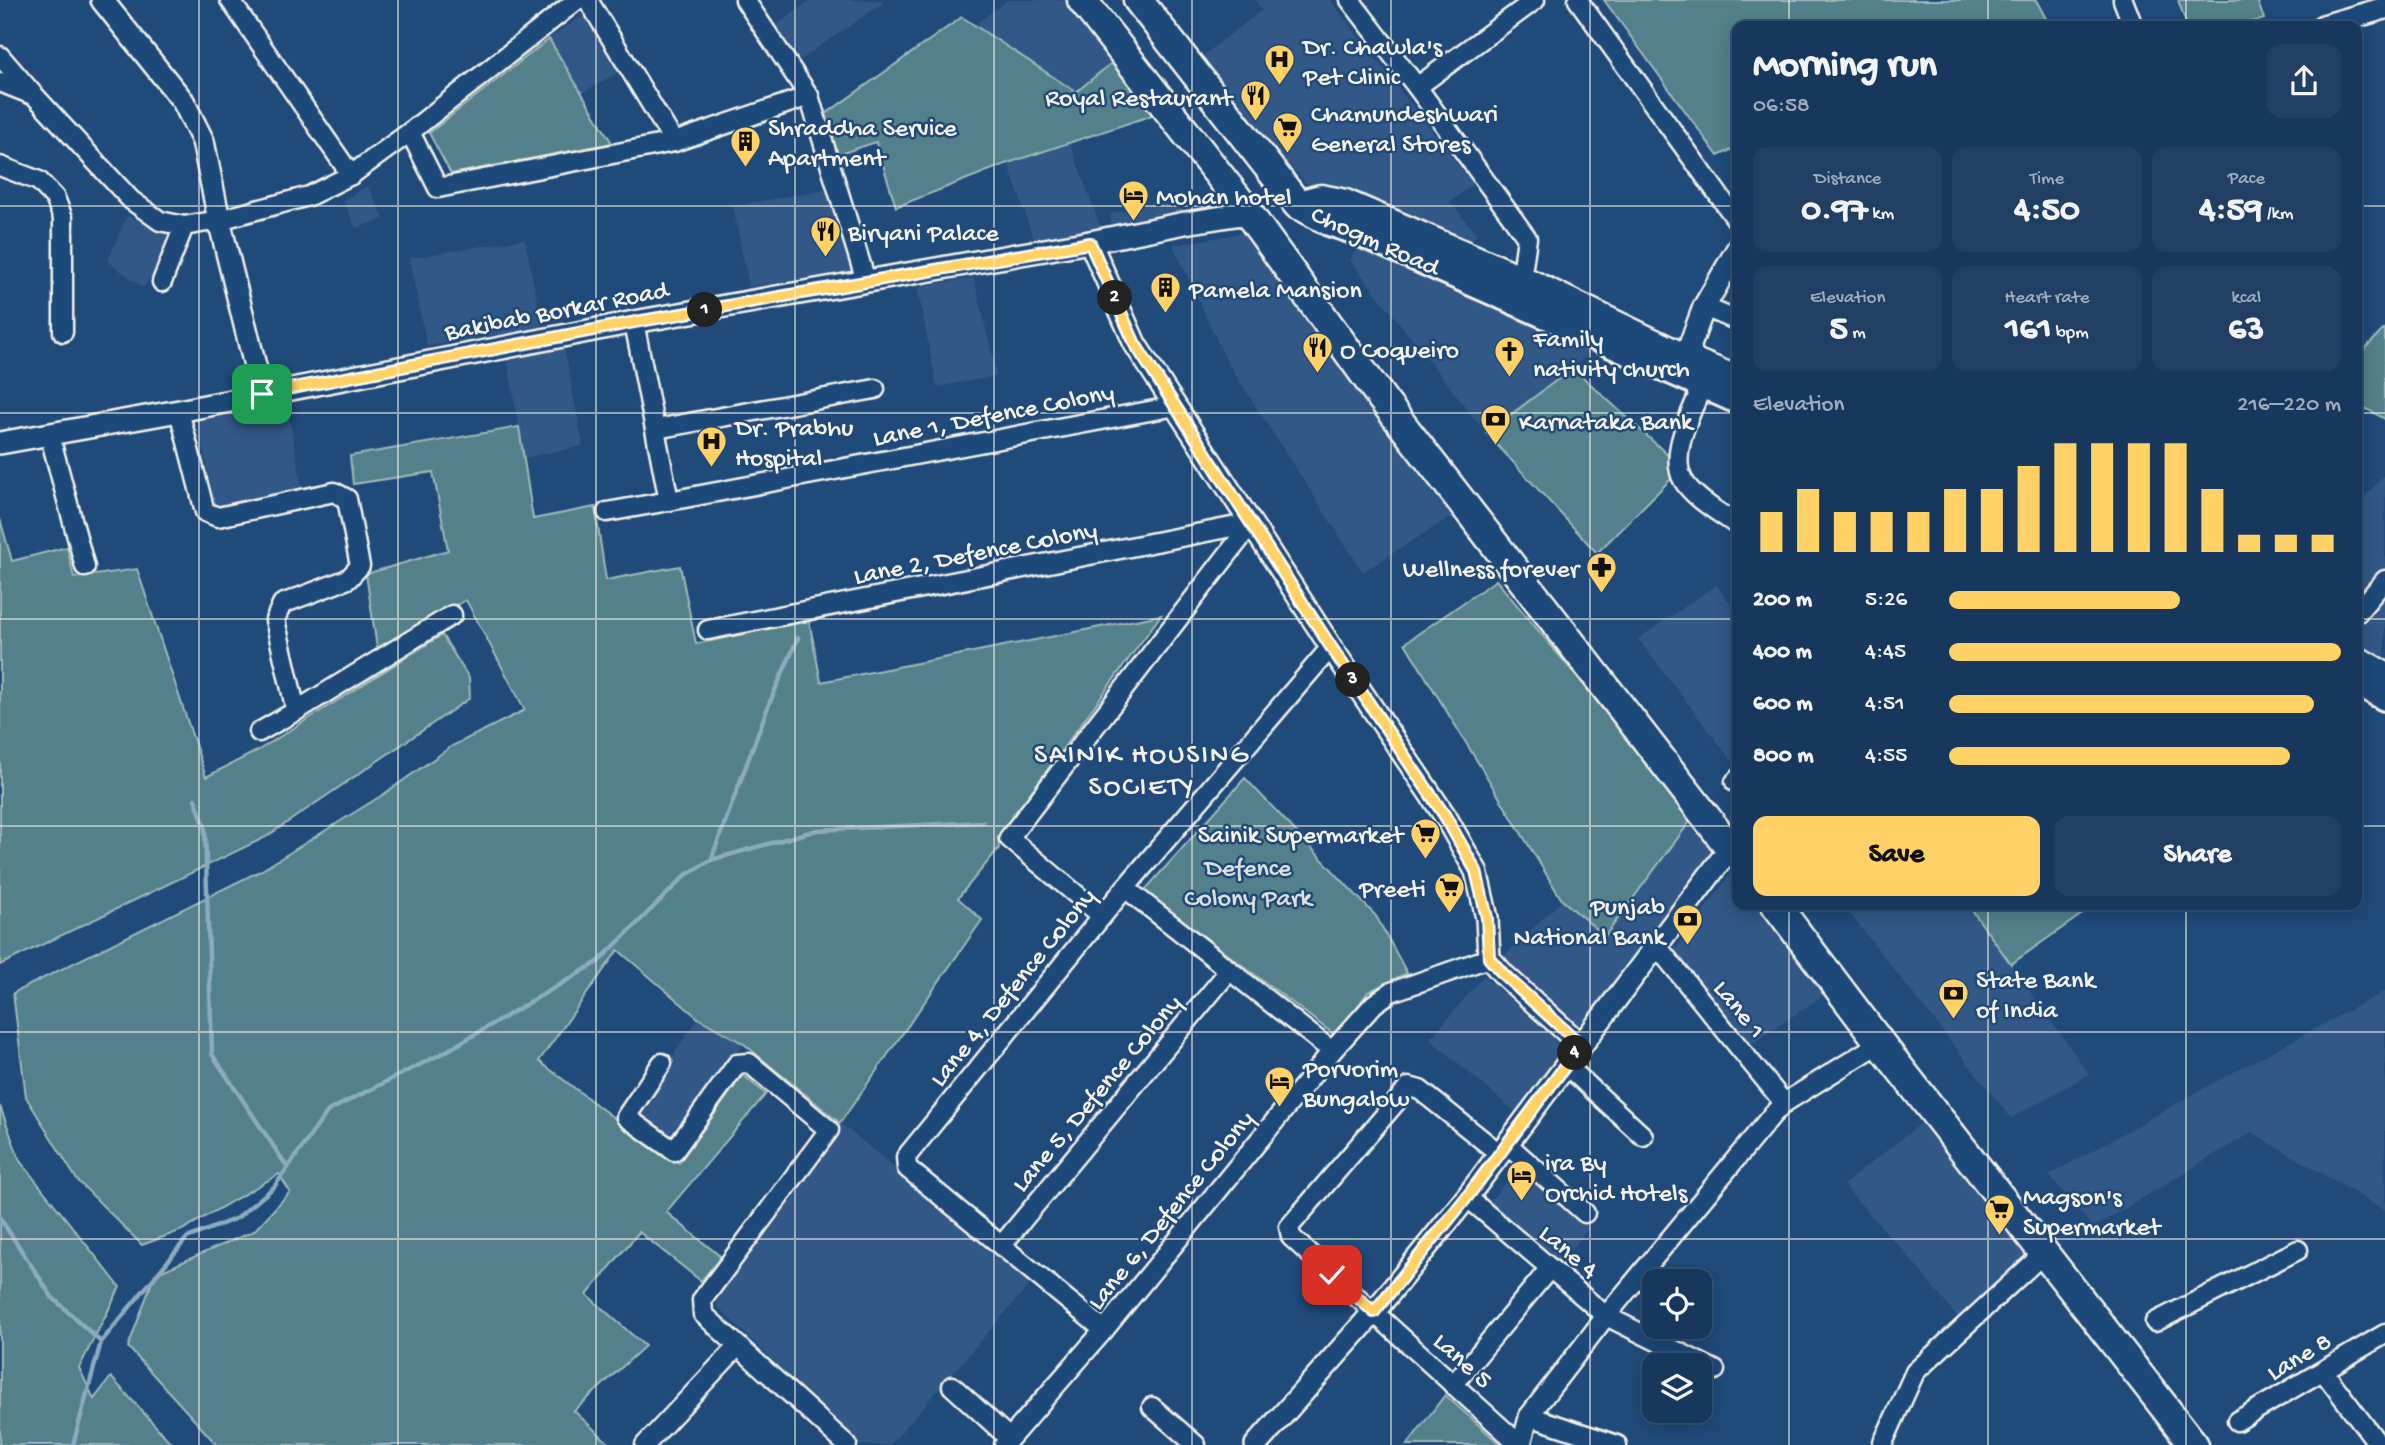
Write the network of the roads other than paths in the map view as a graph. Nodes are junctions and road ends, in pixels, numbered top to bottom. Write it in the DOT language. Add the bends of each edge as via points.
graph roads {
  1 [pos="102,0"];
  2 [pos="230,0"];
  3 [pos="577,0"];
  4 [pos="589,0"];
  5 [pos="745,0"];
  6 [pos="1082,0"];
  7 [pos="1138,0"];
  8 [pos="1350,0"];
  9 [pos="1535,0"];
  10 [pos="1578,0"];
  11 [pos="2123,0"];
  12 [pos="2385,8"];
  13 [pos="2131,21"];
  14 [pos="2340,21"];
  15 [pos="0,56"];
  16 [pos="0,82"];
  17 [pos="1417,87"];
  18 [pos="35,96"];
  19 [pos="809,96"];
  20 [pos="410,132"];
  21 [pos="674,142"];
  22 [pos="0,166"];
  23 [pos="351,175"];
  24 [pos="1248,214"];
  25 [pos="1732,214"];
  26 [pos="219,220"];
  27 [pos="184,226"];
  28 [pos="1090,243"];
  29 [pos="1732,258"];
  30 [pos="866,281"];
  31 [pos="162,282"];
  32 [pos="1519,290"];
  33 [pos="1704,307"];
  34 [pos="1732,319"];
  35 [pos="635,322"];
  36 [pos="63,332"];
  37 [pos="1693,372"];
  38 [pos="1732,380"];
  39 [pos="875,388"];
  40 [pos="262,394"];
  41 [pos="1732,396"];
  42 [pos="1175,406"];
  43 [pos="179,411"];
  44 [pos="656,429"];
  45 [pos="49,433"];
  46 [pos="0,443"];
  47 [pos="669,501"];
  48 [pos="607,512"];
  49 [pos="1732,521"];
  50 [pos="1252,523"];
  51 [pos="85,567"];
  52 [pos="2385,580"];
  53 [pos="2362,607"];
  54 [pos="452,615"];
  55 [pos="708,630"];
  56 [pos="1331,647"];
  57 [pos="2364,679"];
  58 [pos="2385,697"];
  59 [pos="296,711"];
  60 [pos="259,732"];
  61 [pos="1732,848"];
  62 [pos="1732,853"];
  63 [pos="1125,888"];
  64 [pos="1780,910"];
  65 [pos="1102,916"];
  66 [pos="1656,945"];
  67 [pos="1489,958"];
  68 [pos="1229,971"];
  69 [pos="1880,1044"];
  70 [pos="1581,1045"];
  71 [pos="1332,1051"];
  72 [pos="662,1063"];
  73 [pos="1566,1065"];
  74 [pos="1784,1103"];
  75 [pos="1643,1136"];
  76 [pos="1503,1149"];
  77 [pos="1467,1197"];
  78 [pos="1585,1213"];
  79 [pos="1002,1246"];
  80 [pos="2298,1250"];
  81 [pos="2044,1253"];
  82 [pos="1550,1268"];
  83 [pos="1374,1312"];
  84 [pos="1606,1316"];
  85 [pos="2155,1322"];
  86 [pos="1104,1330"];
  87 [pos="2385,1334"];
  88 [pos="738,1346"];
  89 [pos="1715,1370"];
  90 [pos="2323,1371"];
  91 [pos="1453,1385"];
  92 [pos="952,1386"];
  93 [pos="1152,1407"];
  94 [pos="1529,1416"];
  95 [pos="2237,1421"];
  96 [pos="838,1442"];
  97 [pos="1006,1442"];
  98 [pos="645,1445"];
  99 [pos="1196,1445"];
  100 [pos="1256,1445"];
  101 [pos="1520,1445"];
  102 [pos="1617,1445"];
  103 [pos="1882,1445"];
  104 [pos="2194,1445"];
  105 [pos="2379,1445"];
  1 -- 26 [label="street" via="183,101 203,141"];
  2 -- 23 [label="street"];
  3 -- 20 [label="street"];
  4 -- 21 [label="street"];
  5 -- 19 [label="street"];
  6 -- 24 [label="highway"];
  7 -- 32 [label="highway, Chogm Road" via="1298,205 1321,199 1345,204"];
  8 -- 17 [label="street"];
  9 -- 17 [label="street"];
  10 -- 25 [label="street"];
  11 -- 13 [label="street"];
  12 -- 14 [label="street"];
  15 -- 18 [label="street"];
  16 -- 18 [label="street"];
  17 -- 32 [label="street" via="1527,239"];
  18 -- 27 [label="street" via="131,200 160,221"];
  19 -- 21 [label="street"];
  19 -- 30 [label="street"];
  20 -- 21 [label="street" via="438,188"];
  20 -- 23 [label="street"];
  22 -- 36 [label="street" via="39,181 55,198 63,218"];
  23 -- 26 [label="street" via="309,196"];
  24 -- 28 [label="street, Bakibab Borkar Road"];
  24 -- 61 [label="highway" via="1383,400"];
  26 -- 27 [label="street"];
  26 -- 40 [label="street"];
  27 -- 31 [label="street"];
  28 -- 30 [label="street, Bakibab Borkar Road"];
  28 -- 42 [label="street" via="1135,344"];
  29 -- 33 [label="street"];
  30 -- 35 [label="street, Bakibab Borkar Road"];
  32 -- 37 [label="highway, Chogm Road"];
  33 -- 34 [label="street"];
  33 -- 37 [label="street" via="1690,345"];
  35 -- 40 [label="street, Bakibab Borkar Road"];
  35 -- 44 [label="street"];
  37 -- 38 [label="highway, Chogm Road"];
  37 -- 41 [label="main road, Chogm Road"];
  37 -- 49 [label="street" via="1698,396 1688,418 1679,470 1693,491"];
  39 -- 44 [label="street"];
  40 -- 43 [label="street, Bakibab Borkar Road"];
  42 -- 47 [label="street, Lane 1, Defence Colony"];
  42 -- 50 [label="street"];
  43 -- 45 [label="street, Bakibab Borkar Road"];
  43 -- 59 [label="street" via="205,512 218,517 334,492 347,499 360,566 348,579 282,604 275,620"];
  44 -- 47 [label="street"];
  45 -- 46 [label="street, Bakibab Borkar Road"];
  45 -- 51 [label="street"];
  47 -- 48 [label="street, Lane 1, Defence Colony"];
  50 -- 55 [label="street, Lane 2, Defence Colony"];
  50 -- 56 [label="street"];
  50 -- 65 [label="street" via="1009,838"];
  52 -- 53 [label="street"];
  54 -- 59 [label="street"];
  56 -- 63 [label="street, Lane 4, Defence Colony"];
  56 -- 67 [label="street" via="1445,816 1476,871 1487,918"];
  57 -- 58 [label="main road"];
  59 -- 60 [label="street"];
  62 -- 66 [label="street"];
  63 -- 65 [label="street, Lane 4, Defence Colony"];
  63 -- 68 [label="street"];
  64 -- 69 [label="highway"];
  65 -- 79 [label="street, Lane 4, Defence Colony" via="906,1157 907,1168"];
  66 -- 70 [label="street"];
  66 -- 74 [label="street, Lane 1"];
  67 -- 70 [label="street"];
  67 -- 71 [label="street, Lane 6, Defence Colony" via="1391,992 1374,1004"];
  68 -- 71 [label="street"];
  68 -- 79 [label="street, Lane 5, Defence Colony"];
  69 -- 74 [label="street"];
  69 -- 81 [label="highway"];
  70 -- 73 [label="street"];
  71 -- 86 [label="street, Lane 6, Defence Colony"];
  72 -- 88 [label="street" via="626,1117 674,1152 737,1064 749,1063 828,1130 702,1300 703,1314"];
  73 -- 75 [label="street"];
  73 -- 76 [label="street"];
  74 -- 84 [label="street"];
  76 -- 77 [label="street"];
  76 -- 78 [label="street"];
  76 -- 83 [label="street, Lane 5" via="1420,1090 1409,1087 1289,1227 1291,1237"];
  77 -- 82 [label="street, Lane 4"];
  77 -- 83 [label="street"];
  79 -- 86 [label="street, Lane 4, Defence Colony"];
  80 -- 85 [label="street"];
  81 -- 103 [label="street" via="1915,1372"];
  81 -- 104 [label="highway"];
  82 -- 84 [label="street, Lane 4"];
  82 -- 91 [label="street"];
  83 -- 91 [label="street, Lane 5"];
  83 -- 100 [label="street"];
  84 -- 89 [label="street, Lane 4"];
  84 -- 94 [label="street"];
  86 -- 97 [label="street, Lane 6, Defence Colony"];
  87 -- 90 [label="street, Lane 8"];
  88 -- 96 [label="street"];
  88 -- 98 [label="street"];
  90 -- 95 [label="street, Lane 8"];
  90 -- 105 [label="street"];
  91 -- 101 [label="street, Lane 5"];
  92 -- 97 [label="street"];
  93 -- 99 [label="street"];
  94 -- 101 [label="street"];
  94 -- 102 [label="street"];
}
